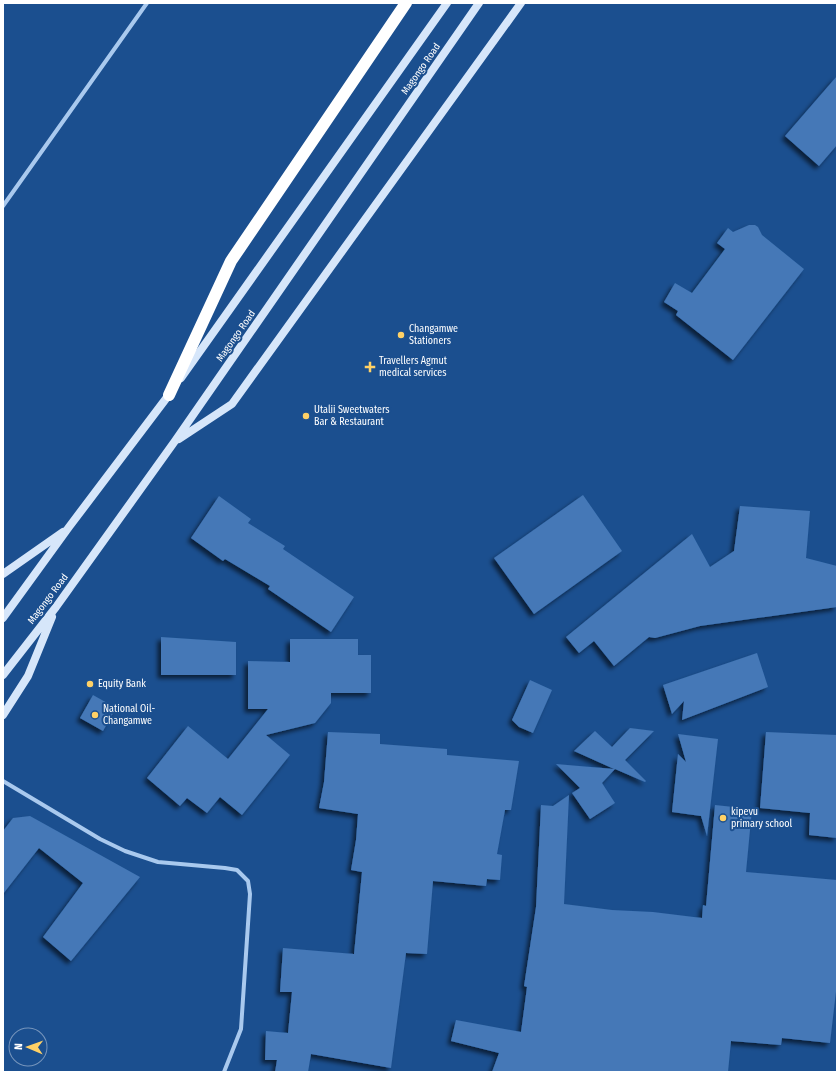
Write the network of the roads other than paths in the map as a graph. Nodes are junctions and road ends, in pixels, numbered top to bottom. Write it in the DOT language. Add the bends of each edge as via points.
graph roads {
  1 [pos="148,3"];
  2 [pos="406,3"];
  3 [pos="447,3"];
  4 [pos="479,3"];
  5 [pos="521,3"];
  6 [pos="3,206"];
  7 [pos="170,395"];
  8 [pos="175,441"];
  9 [pos="69,527"];
  10 [pos="3,574"];
  11 [pos="56,606"];
  12 [pos="3,618"];
  13 [pos="3,675"];
  14 [pos="3,715"];
  15 [pos="3,781"];
  16 [pos="224,1072"];
  1 -- 6 [label="street"];
  2 -- 7 [label="highway" via="231,261"];
  3 -- 7 [label="main road, Magongo Road"];
  4 -- 8 [label="main road, Magongo Road"];
  5 -- 8 [label="main road" via="232,404"];
  7 -- 9 [label="main road, Magongo Road"];
  8 -- 11 [label="main road, Magongo Road"];
  9 -- 10 [label="main road"];
  9 -- 12 [label="main road, Magongo Road"];
  11 -- 13 [label="main road, Magongo Road"];
  11 -- 14 [label="main road" via="28,676"];
  15 -- 16 [label="street" via="100,839 125,851 158,862 237,870 248,881 250,894 241,1029"];
}
